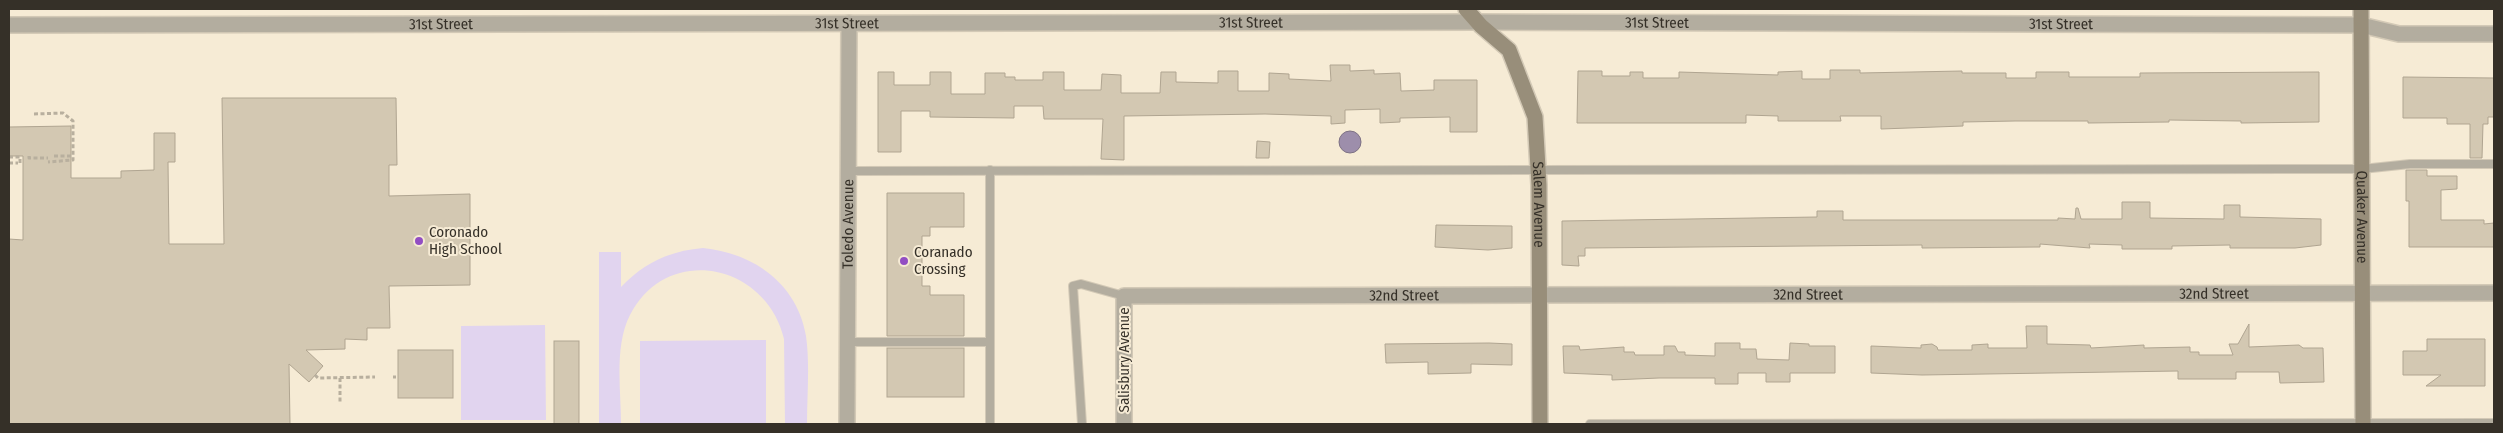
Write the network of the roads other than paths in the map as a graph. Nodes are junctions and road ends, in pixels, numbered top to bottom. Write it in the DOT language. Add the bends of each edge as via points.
graph roads {
  1 [pos="1466,9"];
  2 [pos="2361,9"];
  3 [pos="1477,22"];
  4 [pos="849,23"];
  5 [pos="9,25"];
  6 [pos="2361,25"];
  7 [pos="2494,34"];
  8 [pos="2494,164"];
  9 [pos="2362,169"];
  10 [pos="990,170"];
  11 [pos="848,171"];
  12 [pos="1538,172"];
  13 [pos="2362,293"];
  14 [pos="2494,293"];
  15 [pos="1124,296"];
  16 [pos="1539,296"];
  17 [pos="848,342"];
  18 [pos="990,342"];
  19 [pos="2363,423"];
  20 [pos="2494,423"];
  21 [pos="847,424"];
  22 [pos="990,424"];
  23 [pos="1084,424"];
  24 [pos="1124,424"];
  25 [pos="1540,424"];
  26 [pos="1590,424"];
  1 -- 3 [label="street, Salem Avenue"];
  2 -- 6 [label="street, Quaker Avenue"];
  3 -- 4 [label="street, 31st Street"];
  3 -- 6 [label="street, 31st Street"];
  3 -- 12 [label="street, Salem Avenue" via="1509,50 1520,76 1535,117"];
  4 -- 5 [label="street, 31st Street"];
  4 -- 11 [label="street, Toledo Avenue"];
  6 -- 7 [label="street, 31st Street" via="2399,34"];
  6 -- 9 [label="street, Quaker Avenue"];
  8 -- 9 [label="lane" via="2410,164"];
  9 -- 12 [label="lane"];
  9 -- 13 [label="street, Quaker Avenue"];
  10 -- 11 [label="lane"];
  10 -- 12 [label="lane"];
  10 -- 18 [label="lane"];
  11 -- 17 [label="street, Toledo Avenue"];
  12 -- 16 [label="street, Salem Avenue"];
  13 -- 14 [label="street, 32nd Street"];
  13 -- 16 [label="street, 32nd Street"];
  13 -- 19 [label="street, Quaker Avenue"];
  15 -- 16 [label="street, 32nd Street"];
  15 -- 23 [label="lane" via="1081,284 1074,286"];
  15 -- 24 [label="street, Salisbury Avenue"];
  16 -- 25 [label="street, Salem Avenue"];
  17 -- 18 [label="lane"];
  17 -- 21 [label="street, Toledo Avenue"];
  18 -- 22 [label="lane"];
  19 -- 20 [label="lane"];
  19 -- 26 [label="lane"];
}
